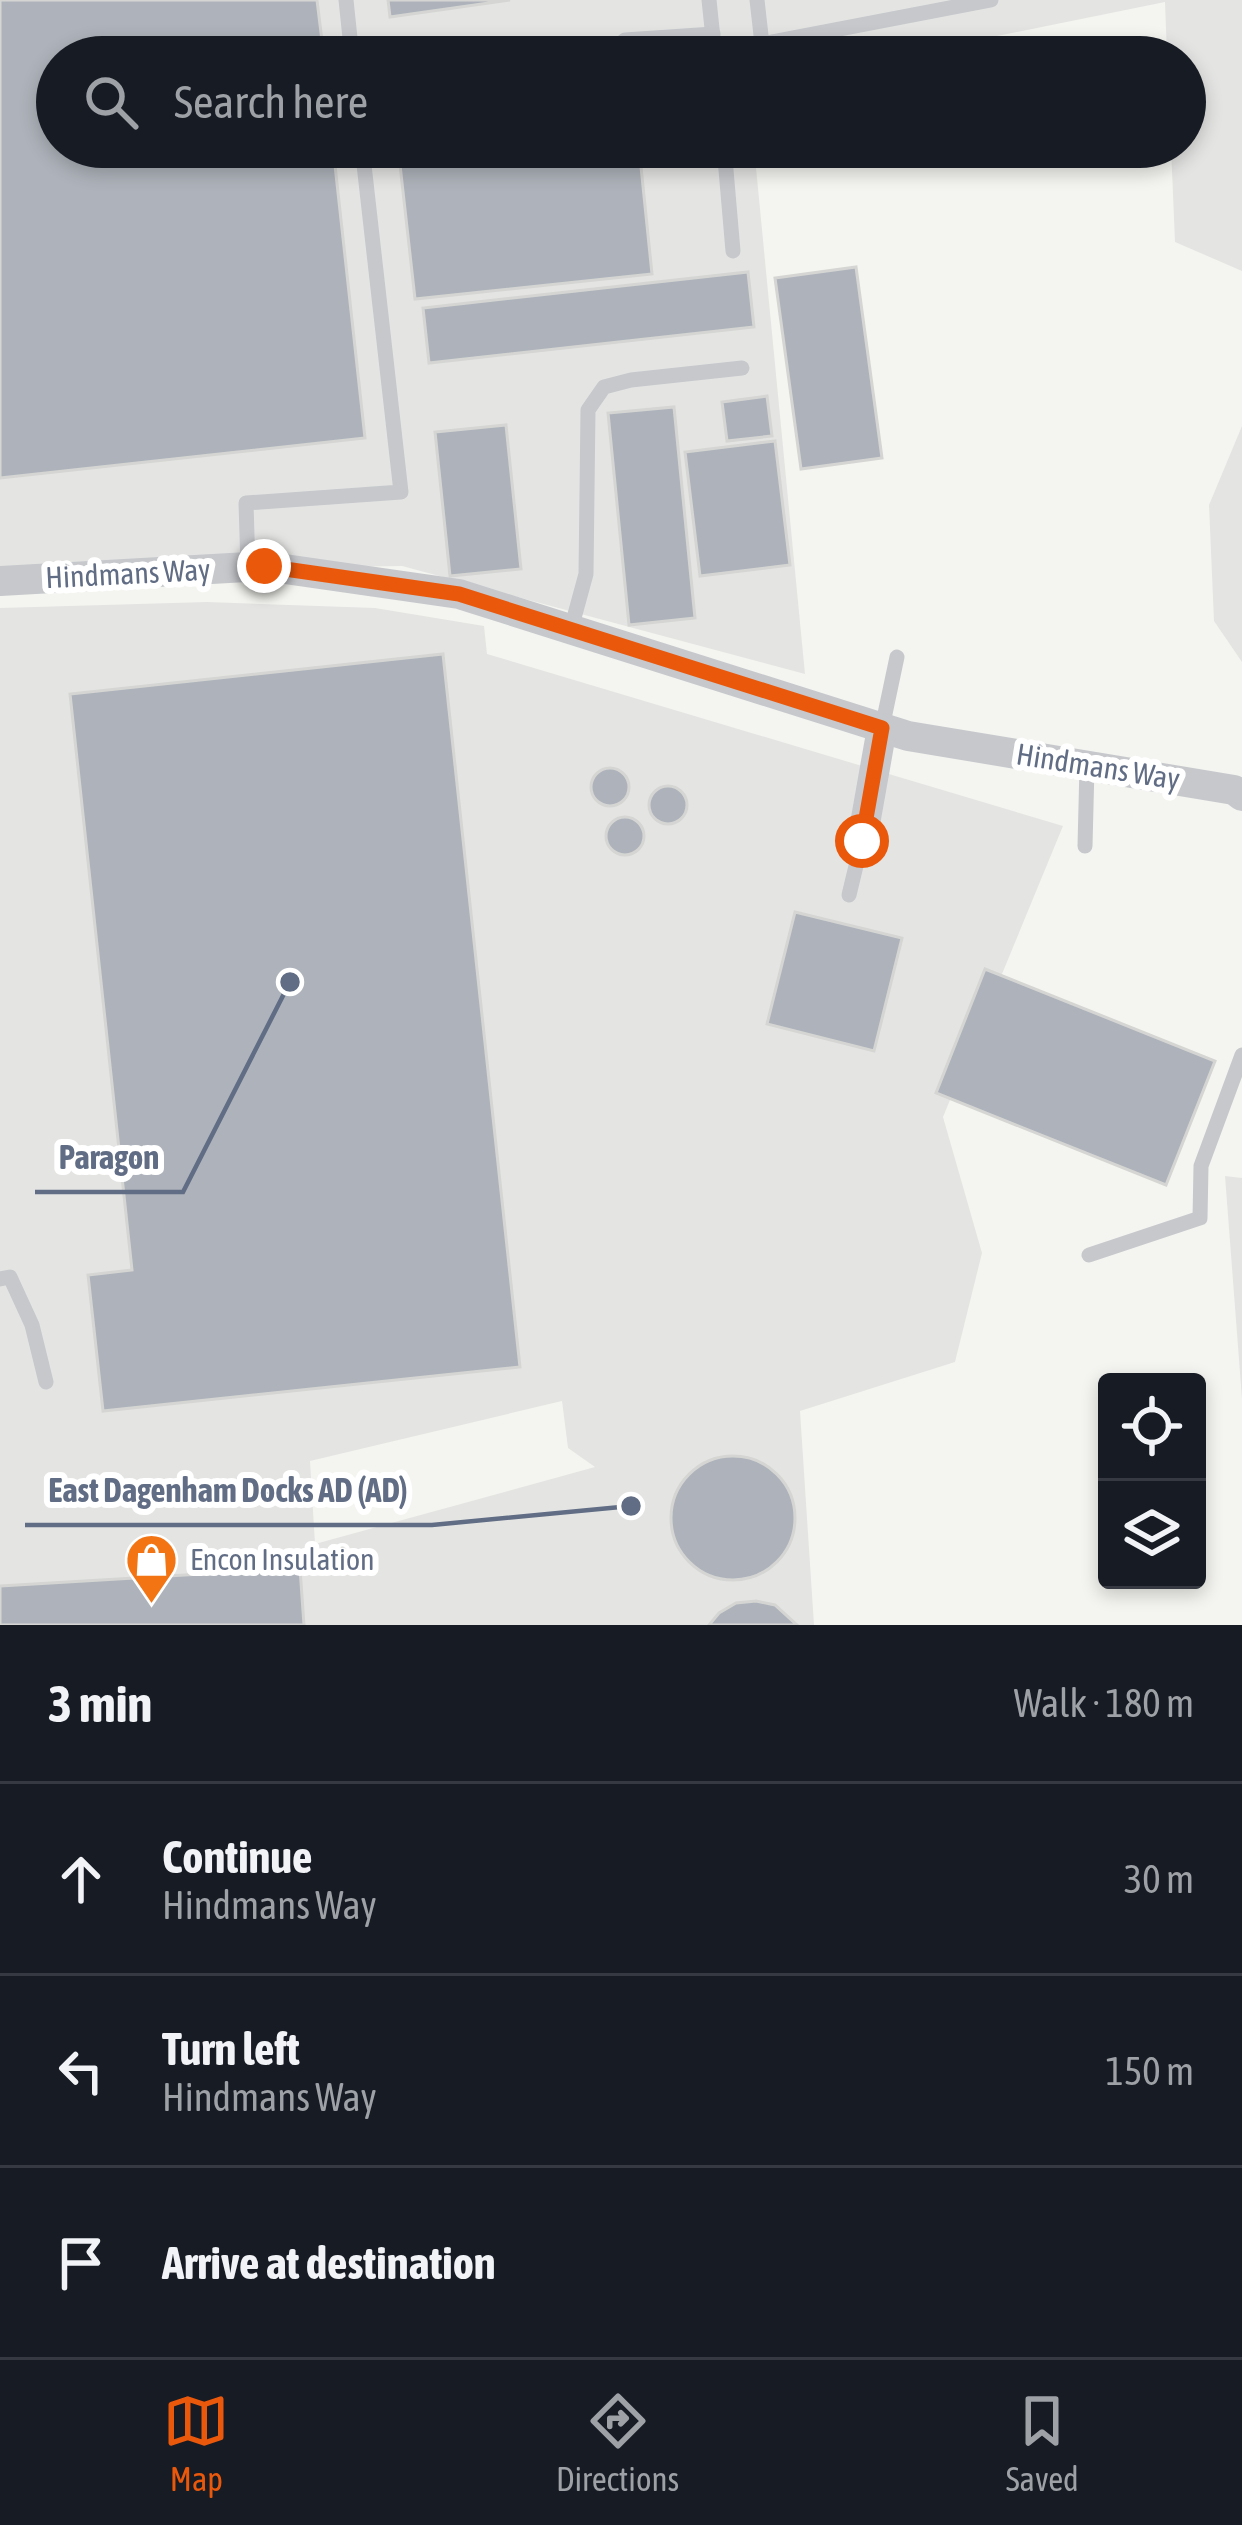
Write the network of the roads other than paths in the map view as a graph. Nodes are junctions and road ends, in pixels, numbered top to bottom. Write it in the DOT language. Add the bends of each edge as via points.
graph roads {
  1 [pos="346,0"];
  2 [pos="710,0"];
  3 [pos="757,0"];
  4 [pos="991,0"];
  5 [pos="712,34"];
  6 [pos="350,36"];
  7 [pos="683,36"];
  8 [pos="761,36"];
  9 [pos="804,36"];
  10 [pos="364,168"];
  11 [pos="726,168"];
  12 [pos="733,251"];
  13 [pos="742,368"];
  14 [pos="248,567"];
  15 [pos="0,581"];
  16 [pos="571,629"];
  17 [pos="898,657"];
  18 [pos="882,728"];
  19 [pos="1087,766"];
  20 [pos="1242,796"];
  21 [pos="862,841"];
  22 [pos="1084,846"];
  23 [pos="849,895"];
  24 [pos="1242,1055"];
  25 [pos="1089,1255"];
  26 [pos="0,1279"];
  27 [pos="46,1382"];
  1 -- 6 [label="lane"];
  2 -- 5 [label="lane"];
  3 -- 8 [label="lane"];
  4 -- 9 [label="lane"];
  5 -- 7 [label="lane"];
  10 -- 14 [label="lane" via="401,492 247,503"];
  11 -- 12 [label="lane"];
  13 -- 16 [label="lane" via="618,384 604,388 588,410 586,574"];
  14 -- 15 [label="street, Hindmans Way"];
  14 -- 16 [label="street, Hindmans Way" via="459,594"];
  16 -- 18 [label="street, Hindmans Way"];
  17 -- 18 [label="lane"];
  18 -- 19 [label="street, Hindmans Way"];
  18 -- 21 [label="street"];
  19 -- 20 [label="street, Hindmans Way"];
  19 -- 22 [label="lane"];
  21 -- 23 [label="lane"];
  24 -- 25 [label="lane" via="1201,1166 1200,1218"];
  26 -- 27 [label="lane" via="10,1276 32,1325"];
}
